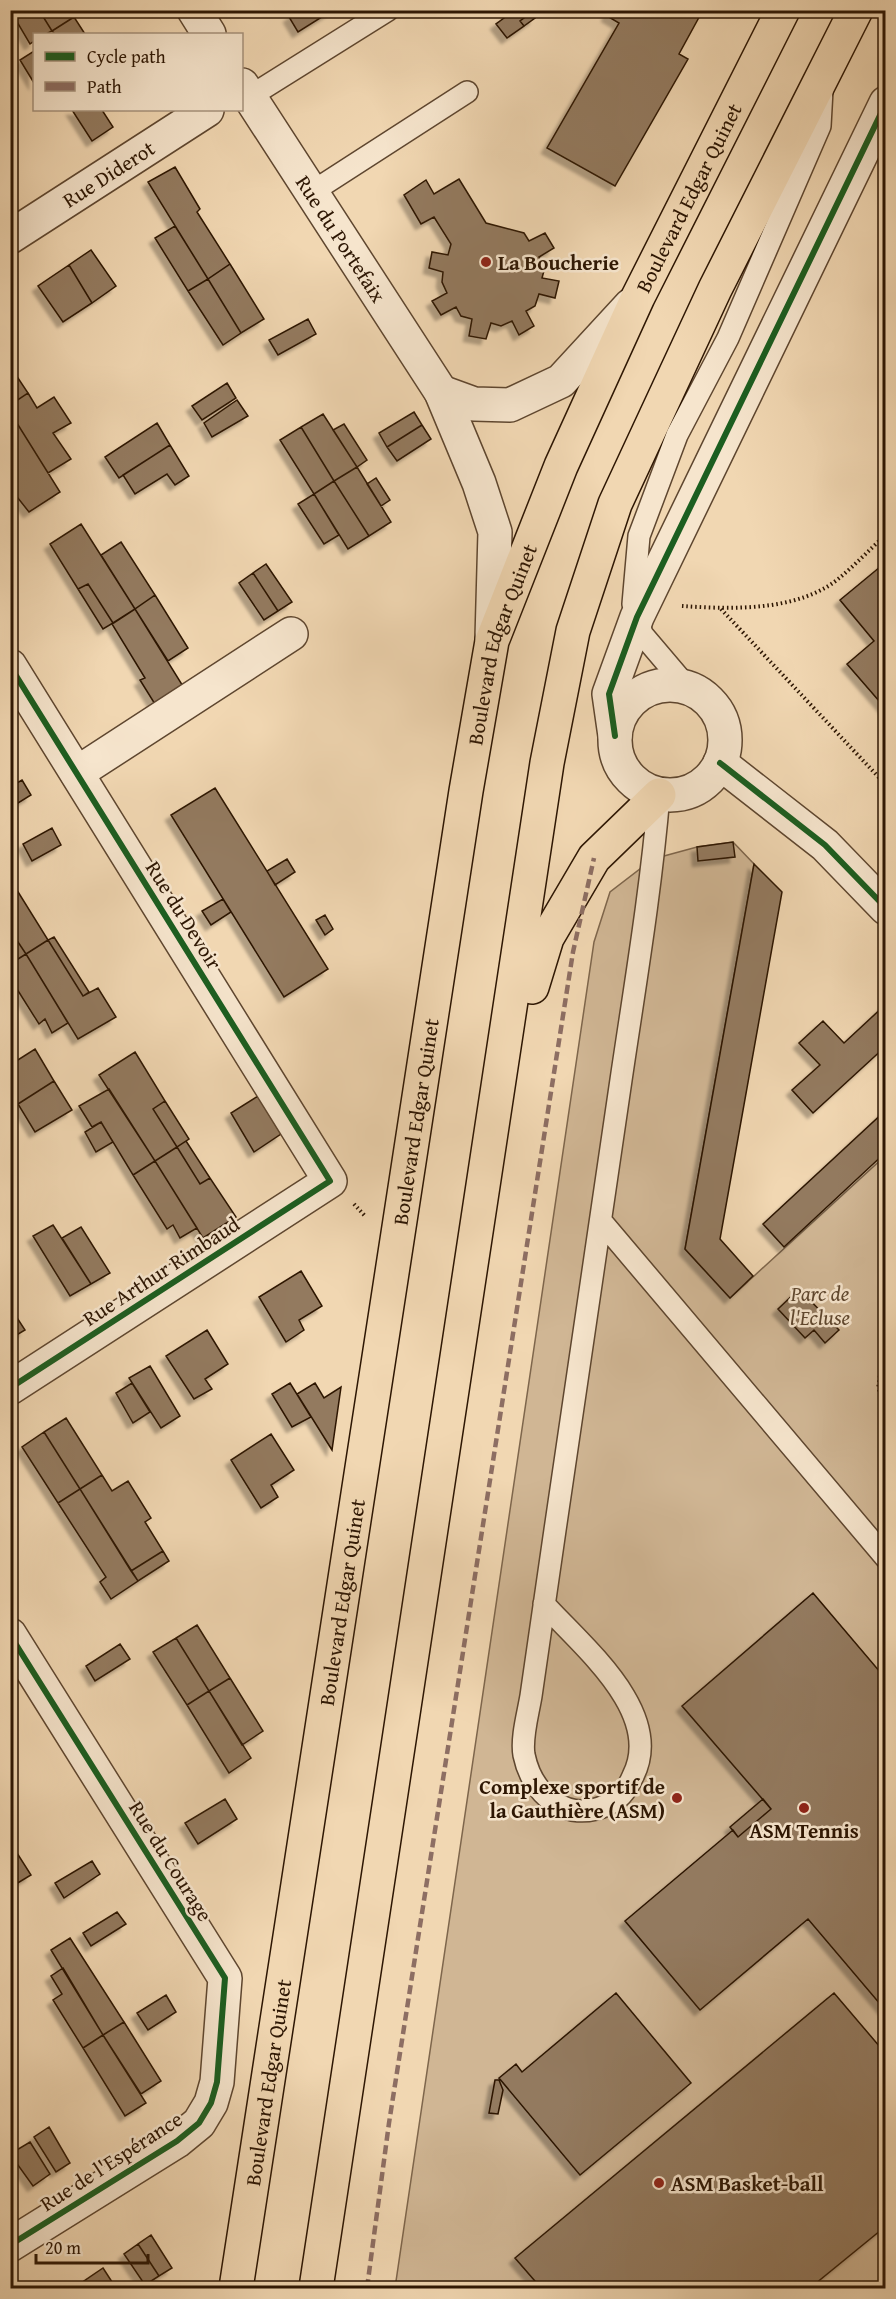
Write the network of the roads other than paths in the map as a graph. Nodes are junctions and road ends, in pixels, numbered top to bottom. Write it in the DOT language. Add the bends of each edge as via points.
graph roads {
  1 [pos="194,10"];
  2 [pos="388,10"];
  3 [pos="783,10"];
  4 [pos="856,10"];
  5 [pos="208,33"];
  6 [pos="823,73"];
  7 [pos="243,88"];
  8 [pos="467,92"];
  9 [pos="885,103"];
  10 [pos="205,111"];
  11 [pos="312,192"];
  12 [pos="10,237"];
  13 [pos="638,297"];
  14 [pos="441,392"];
  15 [pos="640,610"];
  16 [pos="291,634"];
  17 [pos="492,641"];
  18 [pos="10,666"];
  19 [pos="687,687"];
  20 [pos="615,736"];
  21 [pos="720,763"];
  22 [pos="77,773"];
  23 [pos="659,795"];
  24 [pos="885,908"];
  25 [pos="496,1116"];
  26 [pos="330,1181"];
  27 [pos="601,1221"];
  28 [pos="10,1388"];
  29 [pos="885,1558"];
  30 [pos="544,1604"];
  31 [pos="10,1635"];
  32 [pos="199,2122"];
  33 [pos="10,2245"];
  34 [pos="236,2289"];
  35 [pos="316,2289"];
  1 -- 5 [label="street"];
  2 -- 7 [label="lane"];
  3 -- 13 [label="main road, Boulevard Edgar Quinet"];
  4 -- 6 [label="main road"];
  6 -- 15 [label="lane" via="820,126 728,338 677,435 639,536 633,604"];
  6 -- 25 [label="main road" via="715,289 615,504 573,631 547,763"];
  7 -- 11 [label="street, Rue du Portefaix"];
  8 -- 11 [label="lane"];
  9 -- 15 [label="street"];
  10 -- 12 [label="street, Rue Diderot"];
  11 -- 14 [label="street, Rue du Portefaix"];
  13 -- 14 [label="street" via="561,381 510,405 474,404"];
  13 -- 17 [label="main road, Boulevard Edgar Quinet" via="561,466"];
  14 -- 17 [label="street, Rue du Portefaix" via="495,532"];
  15 -- 19 [label="lane" via="642,634"];
  15 -- 20 [label="street" via="609,694"];
  16 -- 22 [label="street"];
  17 -- 34 [label="main road, Boulevard Edgar Quinet"];
  18 -- 22 [label="street, Rue du Devoir"];
  19 -- 20 [label="street" via="654,687 639,694 618,720"];
  19 -- 21 [label="street" via="704,696 717,710 724,727"];
  20 -- 23 [label="street" via="615,752 631,780"];
  21 -- 23 [label="street" via="710,779 695,790 678,796"];
  21 -- 24 [label="street" via="825,845"];
  22 -- 26 [label="street, Rue du Devoir"];
  23 -- 25 [label="main road" via="594,858 547,938"];
  23 -- 27 [label="lane"];
  25 -- 35 [label="main road"];
  26 -- 28 [label="street, Rue Arthur Rimbaud"];
  27 -- 29 [label="lane"];
  27 -- 30 [label="lane"];
  30 -- 30 [label="lane" via="617,1684 636,1715 642,1743 627,1789 609,1805 582,1812 554,1804 530,1779 523,1750"];
  31 -- 32 [label="street, Rue du Courage" via="225,1978 217,2082 211,2103"];
  32 -- 33 [label="street, Rue de l'Espérance" via="177,2141"];
}
